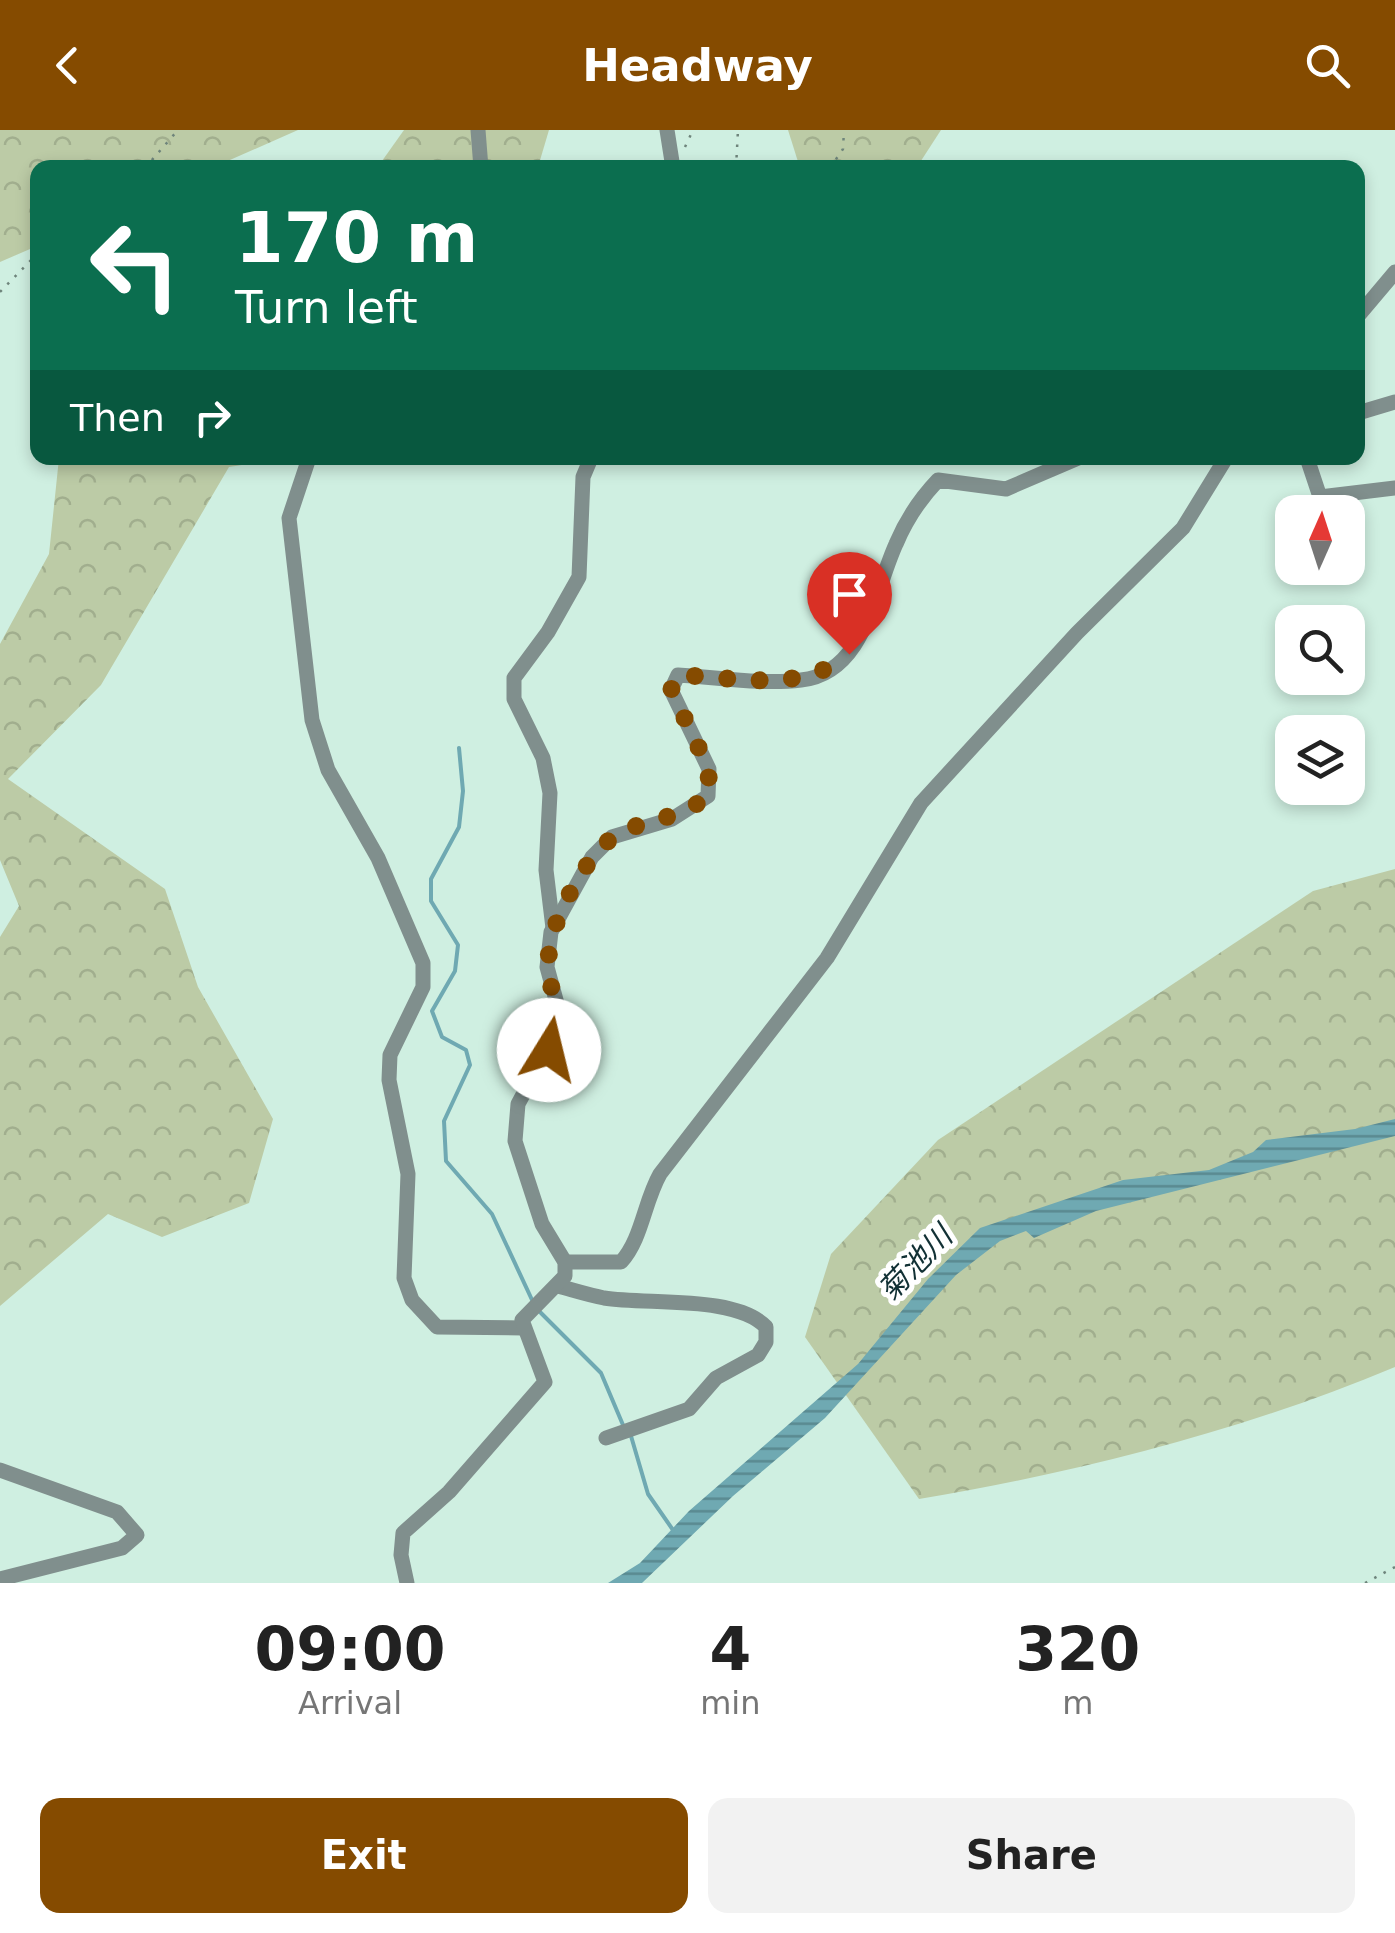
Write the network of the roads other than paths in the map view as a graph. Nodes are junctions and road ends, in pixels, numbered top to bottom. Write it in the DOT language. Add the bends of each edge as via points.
graph roads {
  1 [pos="478,130"];
  2 [pos="667,130"];
  3 [pos="480,160"];
  4 [pos="671,160"];
  5 [pos="1395,272"];
  6 [pos="1365,308"];
  7 [pos="1395,402"];
  8 [pos="1365,411"];
  9 [pos="307,465"];
  10 [pos="588,465"];
  11 [pos="1062,465"];
  12 [pos="1222,465"];
  13 [pos="1309,465"];
  14 [pos="1395,488"];
  15 [pos="553,928"];
  16 [pos="565,1262"];
  17 [pos="558,1286"];
  18 [pos="523,1328"];
  19 [pos="606,1438"];
  20 [pos="0,1470"];
  21 [pos="0,1579"];
  22 [pos="408,1583"];
  1 -- 3 [label="street"];
  2 -- 4 [label="street"];
  5 -- 6 [label="street"];
  7 -- 8 [label="street"];
  9 -- 18 [label="street" via="289,518 312,720 328,770 378,858 423,963 423,987 390,1055 388,1080 408,1174 404,1278 412,1300 437,1328"];
  10 -- 15 [label="street" via="579,577 514,678 514,698 543,758 550,793 546,870"];
  11 -- 15 [label="street" via="1006,489 938,480 913,510 849,654 829,672 802,680 678,675 671,690 709,769 708,796 672,819 612,838 592,857"];
  12 -- 16 [label="street" via="1184,528 921,804 827,958 660,1174 646,1198 633,1249 621,1262"];
  13 -- 14 [label="street" via="1320,497"];
  15 -- 16 [label="street" via="548,967 558,1030 518,1104 515,1141 542,1224"];
  16 -- 17 [label="street"];
  17 -- 18 [label="street" via="522,1320"];
  17 -- 19 [label="street" via="755,1316 766,1327 758,1354 716,1378 689,1409"];
  18 -- 22 [label="street" via="545,1382 404,1533"];
  20 -- 21 [label="street" via="116,1512 137,1536 122,1548"];
}
